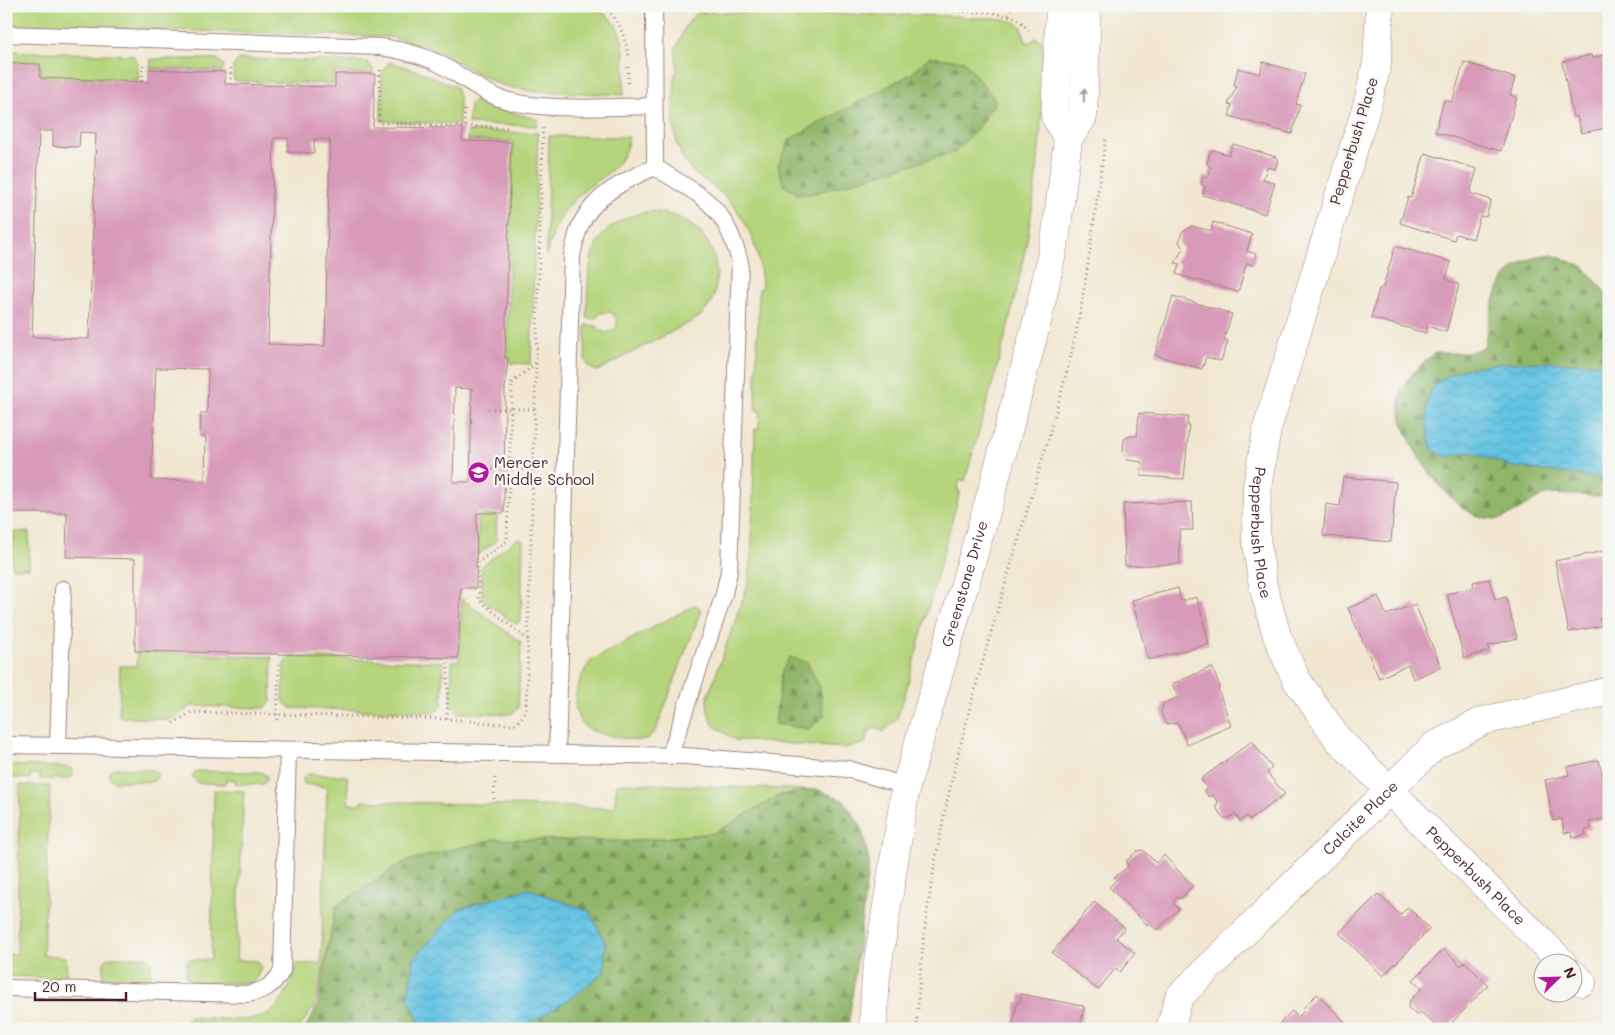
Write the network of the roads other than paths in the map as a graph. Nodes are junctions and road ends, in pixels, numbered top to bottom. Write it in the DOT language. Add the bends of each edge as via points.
graph roads {
  1 [pos="654,6"];
  2 [pos="1060,6"];
  3 [pos="1088,6"];
  4 [pos="1380,6"];
  5 [pos="6,34"];
  6 [pos="654,106"];
  7 [pos="1068,139"];
  8 [pos="655,167"];
  9 [pos="63,589"];
  10 [pos="1609,691"];
  11 [pos="6,745"];
  12 [pos="58,746"];
  13 [pos="288,750"];
  14 [pos="557,754"];
  15 [pos="670,755"];
  16 [pos="906,786"];
  17 [pos="1390,791"];
  18 [pos="1552,952"];
  19 [pos="6,988"];
  20 [pos="873,1029"];
  21 [pos="1170,1029"];
  1 -- 6 [label="lane"];
  2 -- 7 [label="street" via="1055,116"];
  7 -- 3 [label="street, Greenstone Drive, one-way" via="1083,117"];
  4 -- 17 [label="street, Pepperbush Place" via="1377,63 1368,102 1267,430 1257,486 1256,538 1263,586 1277,636 1296,679 1338,739"];
  5 -- 6 [label="lane" via="381,47 436,62 476,87 513,102"];
  6 -- 8 [label="lane"];
  7 -- 16 [label="street, Greenstone Drive" via="1056,234 1038,318 995,481"];
  8 -- 14 [label="lane" via="622,181 591,208 580,227 572,256"];
  8 -- 15 [label="lane" via="709,202 722,216 733,236 740,262 729,571"];
  9 -- 12 [label="lane"];
  10 -- 17 [label="street, Calcite Place" via="1483,721 1434,746"];
  11 -- 12 [label="lane"];
  12 -- 13 [label="lane"];
  13 -- 14 [label="lane"];
  13 -- 19 [label="lane" via="282,971 275,982 263,991 248,994"];
  14 -- 15 [label="lane"];
  15 -- 16 [label="lane" via="848,769"];
  16 -- 20 [label="street, Greenstone Drive" via="876,975"];
  17 -- 18 [label="street, Pepperbush Place"];
  17 -- 21 [label="street, Calcite Place" via="1179,997"];
}
